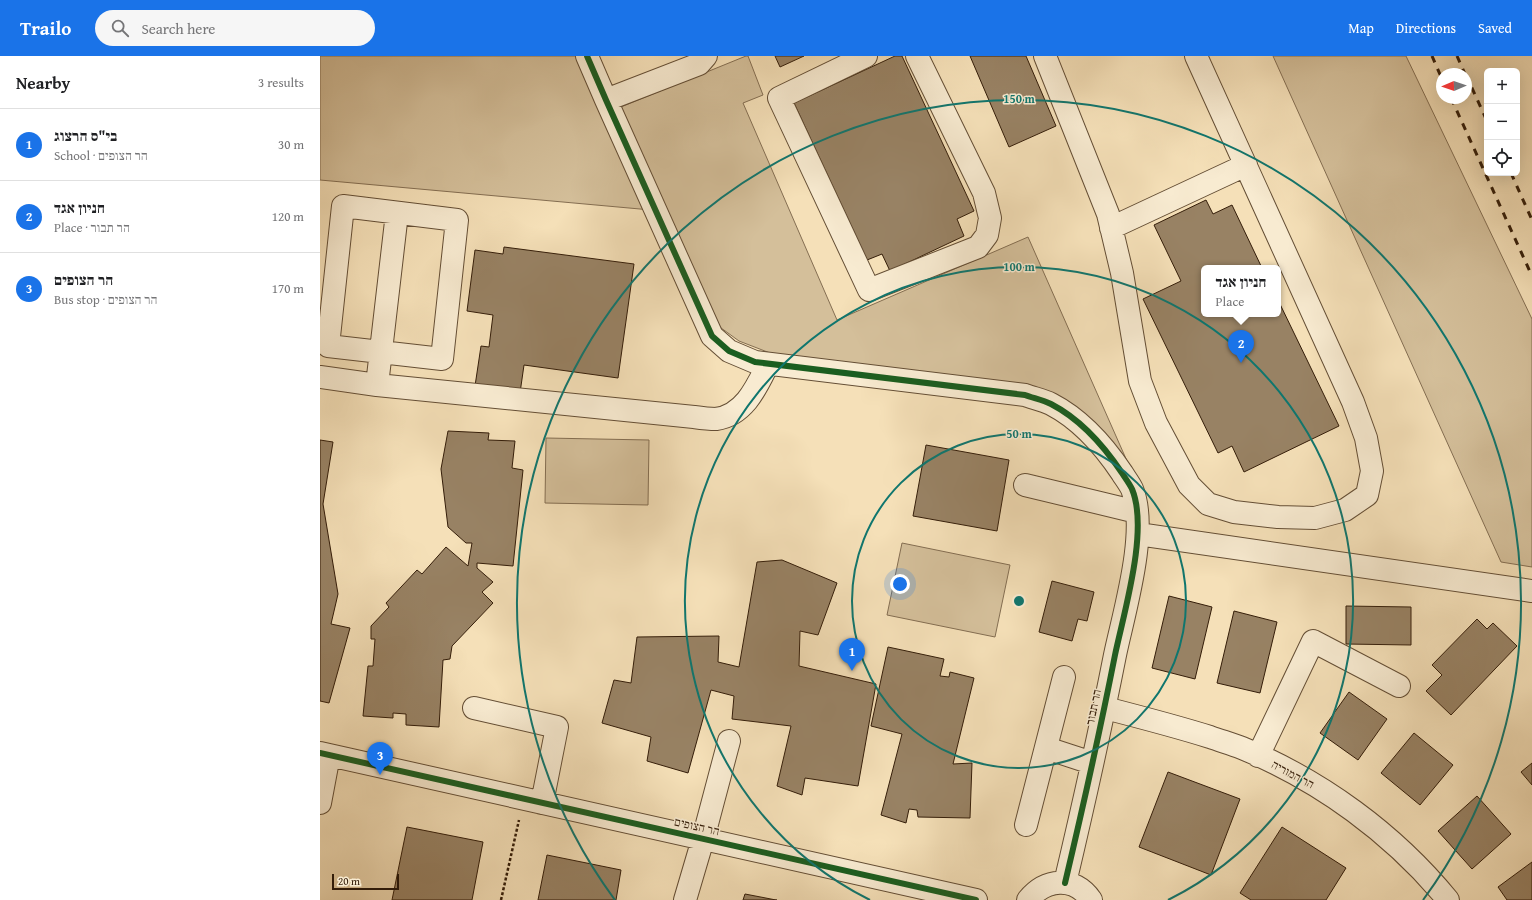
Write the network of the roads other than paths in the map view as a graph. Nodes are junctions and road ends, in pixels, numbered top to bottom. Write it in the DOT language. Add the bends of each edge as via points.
graph roads {
  1 [pos="588,56"];
  2 [pos="706,56"];
  3 [pos="917,56"];
  4 [pos="1045,56"];
  5 [pos="1196,56"];
  6 [pos="853,59"];
  7 [pos="606,100"];
  8 [pos="1246,165"];
  9 [pos="398,213"];
  10 [pos="1111,228"];
  11 [pos="381,352"];
  12 [pos="768,364"];
  13 [pos="320,377"];
  14 [pos="377,384"];
  15 [pos="1025,485"];
  16 [pos="1137,512"];
  17 [pos="1138,534"];
  18 [pos="1532,591"];
  19 [pos="1064,677"];
  20 [pos="1399,686"];
  21 [pos="474,708"];
  22 [pos="1105,708"];
  23 [pos="729,741"];
  24 [pos="1046,748"];
  25 [pos="325,754"];
  26 [pos="1258,756"];
  27 [pos="1092,763"];
  28 [pos="533,800"];
  29 [pos="320,803"];
  30 [pos="1026,825"];
  31 [pos="704,839"];
  32 [pos="1065,883"];
  33 [pos="685,900"];
  34 [pos="976,900"];
  35 [pos="1028,900"];
  36 [pos="1090,900"];
  37 [pos="1448,900"];
  1 -- 7 [label="street, הר תבור"];
  2 -- 7 [label="street" via="699,64"];
  3 -- 6 [label="street" via="984,193 990,218 987,235 978,247 869,290 779,98"];
  4 -- 10 [label="street" via="1108,214"];
  5 -- 8 [label="street"];
  7 -- 12 [label="street, הר תבור" via="712,336 730,351"];
  8 -- 10 [label="street"];
  8 -- 10 [label="street" via="1353,402 1366,438 1372,471 1367,495 1345,510 1315,518 1234,512 1208,504 1189,485 1156,423 1140,381 1122,273"];
  9 -- 11 [label="street"];
  9 -- 11 [label="street" via="343,206 328,346"];
  9 -- 11 [label="street" via="457,220 442,359"];
  11 -- 14 [label="street"];
  12 -- 14 [label="street" via="756,390 745,403 732,414 716,419"];
  12 -- 16 [label="street, הר תבור" via="1025,395 1051,404 1094,437 1116,464 1132,488"];
  13 -- 14 [label="street"];
  15 -- 16 [label="street"];
  16 -- 17 [label="street, הר תבור"];
  17 -- 18 [label="street"];
  17 -- 22 [label="street, הר תבור"];
  19 -- 24 [label="street"];
  20 -- 26 [label="street" via="1313,641"];
  21 -- 28 [label="street" via="557,727"];
  22 -- 26 [label="street, הר המוריה" via="1172,725"];
  22 -- 27 [label="street, הר תבור"];
  23 -- 31 [label="street"];
  24 -- 27 [label="street"];
  24 -- 30 [label="street"];
  25 -- 28 [label="street, הר הצופים"];
  25 -- 29 [label="street"];
  26 -- 37 [label="street, הר המוריה" via="1329,793 1399,848"];
  27 -- 32 [label="street, הר תבור"];
  28 -- 31 [label="street, הר הצופים"];
  31 -- 33 [label="street"];
  31 -- 34 [label="street, הר הצופים"];
  32 -- 35 [label="street" via="1043,886"];
  32 -- 36 [label="street" via="1077,887"];
}
